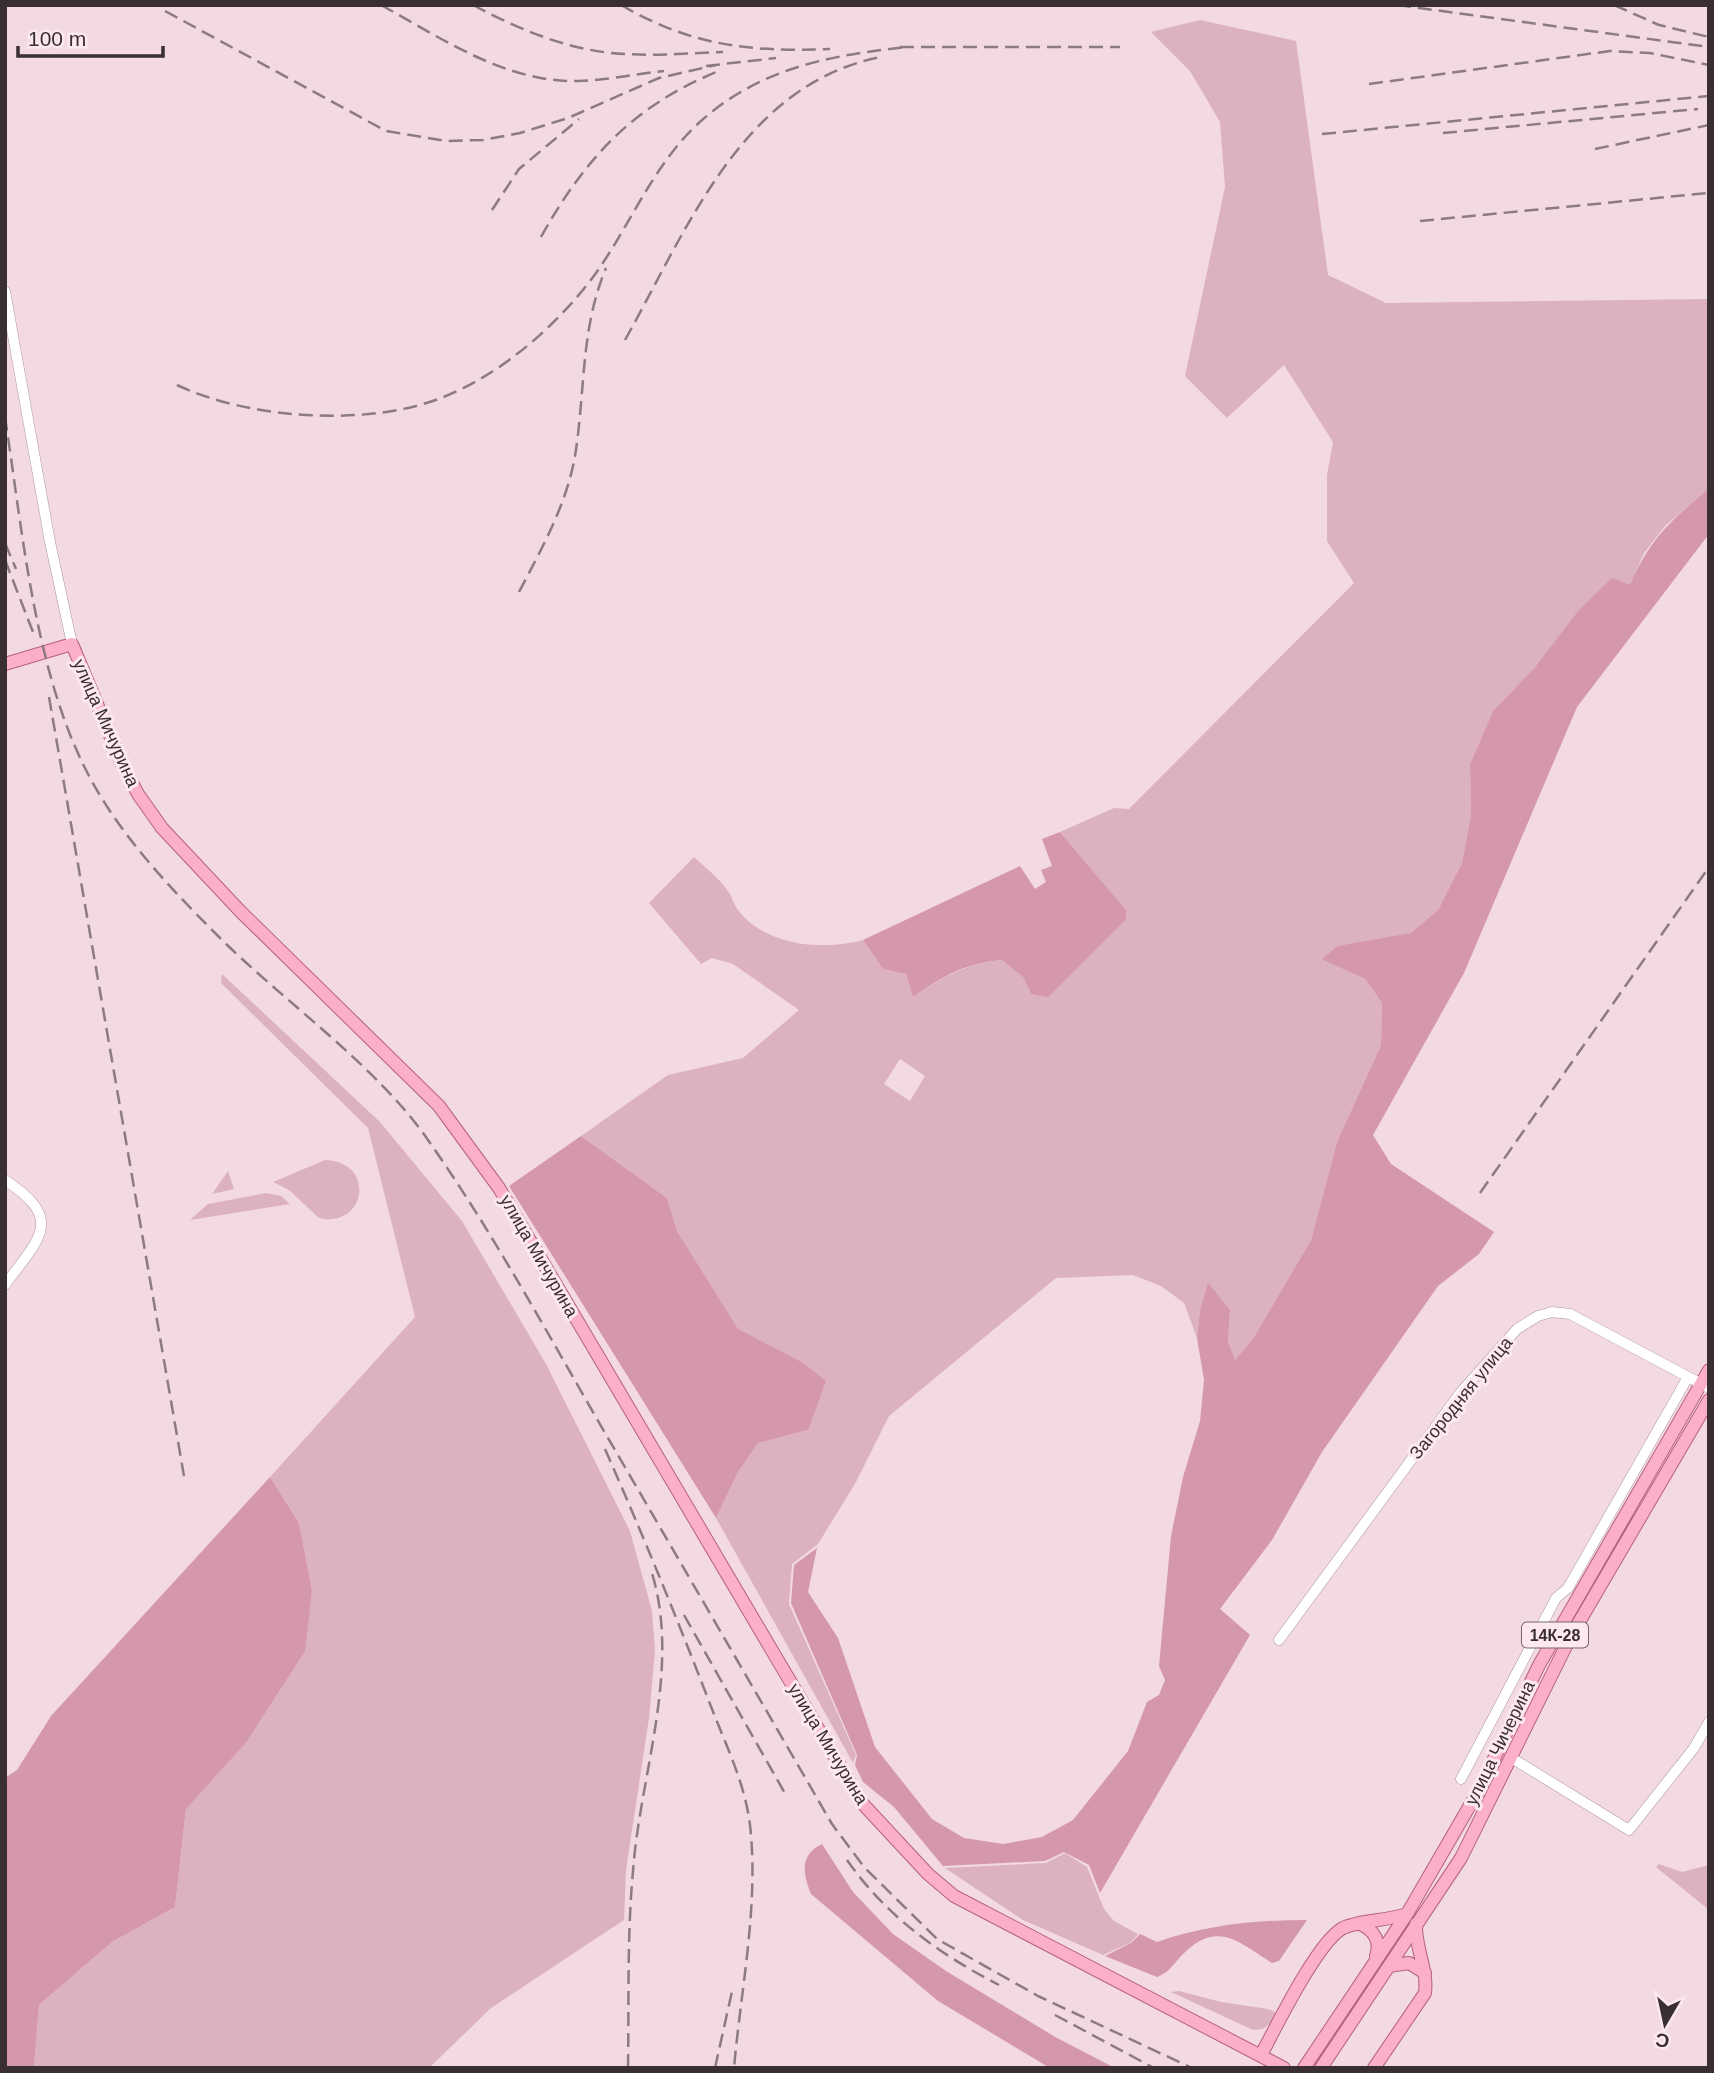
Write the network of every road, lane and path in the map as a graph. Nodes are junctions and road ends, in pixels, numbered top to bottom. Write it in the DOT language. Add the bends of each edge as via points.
graph roads {
  1 [pos="5,291"];
  2 [pos="72,644"];
  3 [pos="5,664"];
  4 [pos="5,1180"];
  5 [pos="5,1285"];
  6 [pos="1709,1370"];
  7 [pos="1688,1377"];
  8 [pos="1705,1386"];
  9 [pos="1709,1400"];
  10 [pos="1279,1640"];
  11 [pos="1709,1722"];
  12 [pos="1510,1757"];
  13 [pos="1461,1779"];
  14 [pos="1407,1914"];
  15 [pos="1359,1924"];
  16 [pos="1416,1924"];
  17 [pos="1375,1960"];
  18 [pos="1389,1966"];
  19 [pos="1425,1973"];
  20 [pos="1261,2055"];
  21 [pos="1284,2068"];
  22 [pos="1304,2068"];
  23 [pos="1321,2068"];
  24 [pos="1374,2068"];
  1 -- 2 [label="street, улица Мичурина"];
  2 -- 3 [label="main road"];
  2 -- 20 [label="main road, улица Мичурина" via="122,764 162,828 439,1106 492,1178 862,1803 954,1896"];
  4 -- 5 [label="street" via="30,1196 42,1221 35,1244"];
  6 -- 8 [label="main road, улица Чичерина / 14К-28"];
  7 -- 8 [label="street, Загородняя улица"];
  7 -- 10 [label="street, Загородняя улица" via="1570,1314 1552,1312 1517,1329 1461,1392"];
  7 -- 13 [label="street" via="1568,1588 1556,1598"];
  8 -- 14 [label="main road, улица Чичерина / 14К-28" via="1539,1665 1480,1788"];
  9 -- 12 [label="main road, улица Чичерина / 14К-28" via="1571,1636"];
  11 -- 12 [label="street" via="1629,1830"];
  12 -- 16 [label="main road, улица Чичерина / 14К-28" via="1476,1832"];
  14 -- 15 [label="main road"];
  14 -- 17 [label="main road, улица Чичерина / 14К-28"];
  15 -- 17 [label="main road" via="1376,1936"];
  15 -- 20 [label="main road" via="1334,1934 1321,1951"];
  16 -- 18 [label="main road, улица Чичерина / 14К-28"];
  16 -- 19 [label="main road" via="1416,1945"];
  17 -- 22 [label="main road, улица Чичерина / 14К-28"];
  18 -- 19 [label="main road" via="1409,1963"];
  18 -- 23 [label="main road, улица Чичерина / 14К-28"];
  19 -- 24 [label="main road" via="1421,2002"];
  20 -- 21 [label="main road, улица Мичурина"];
}
